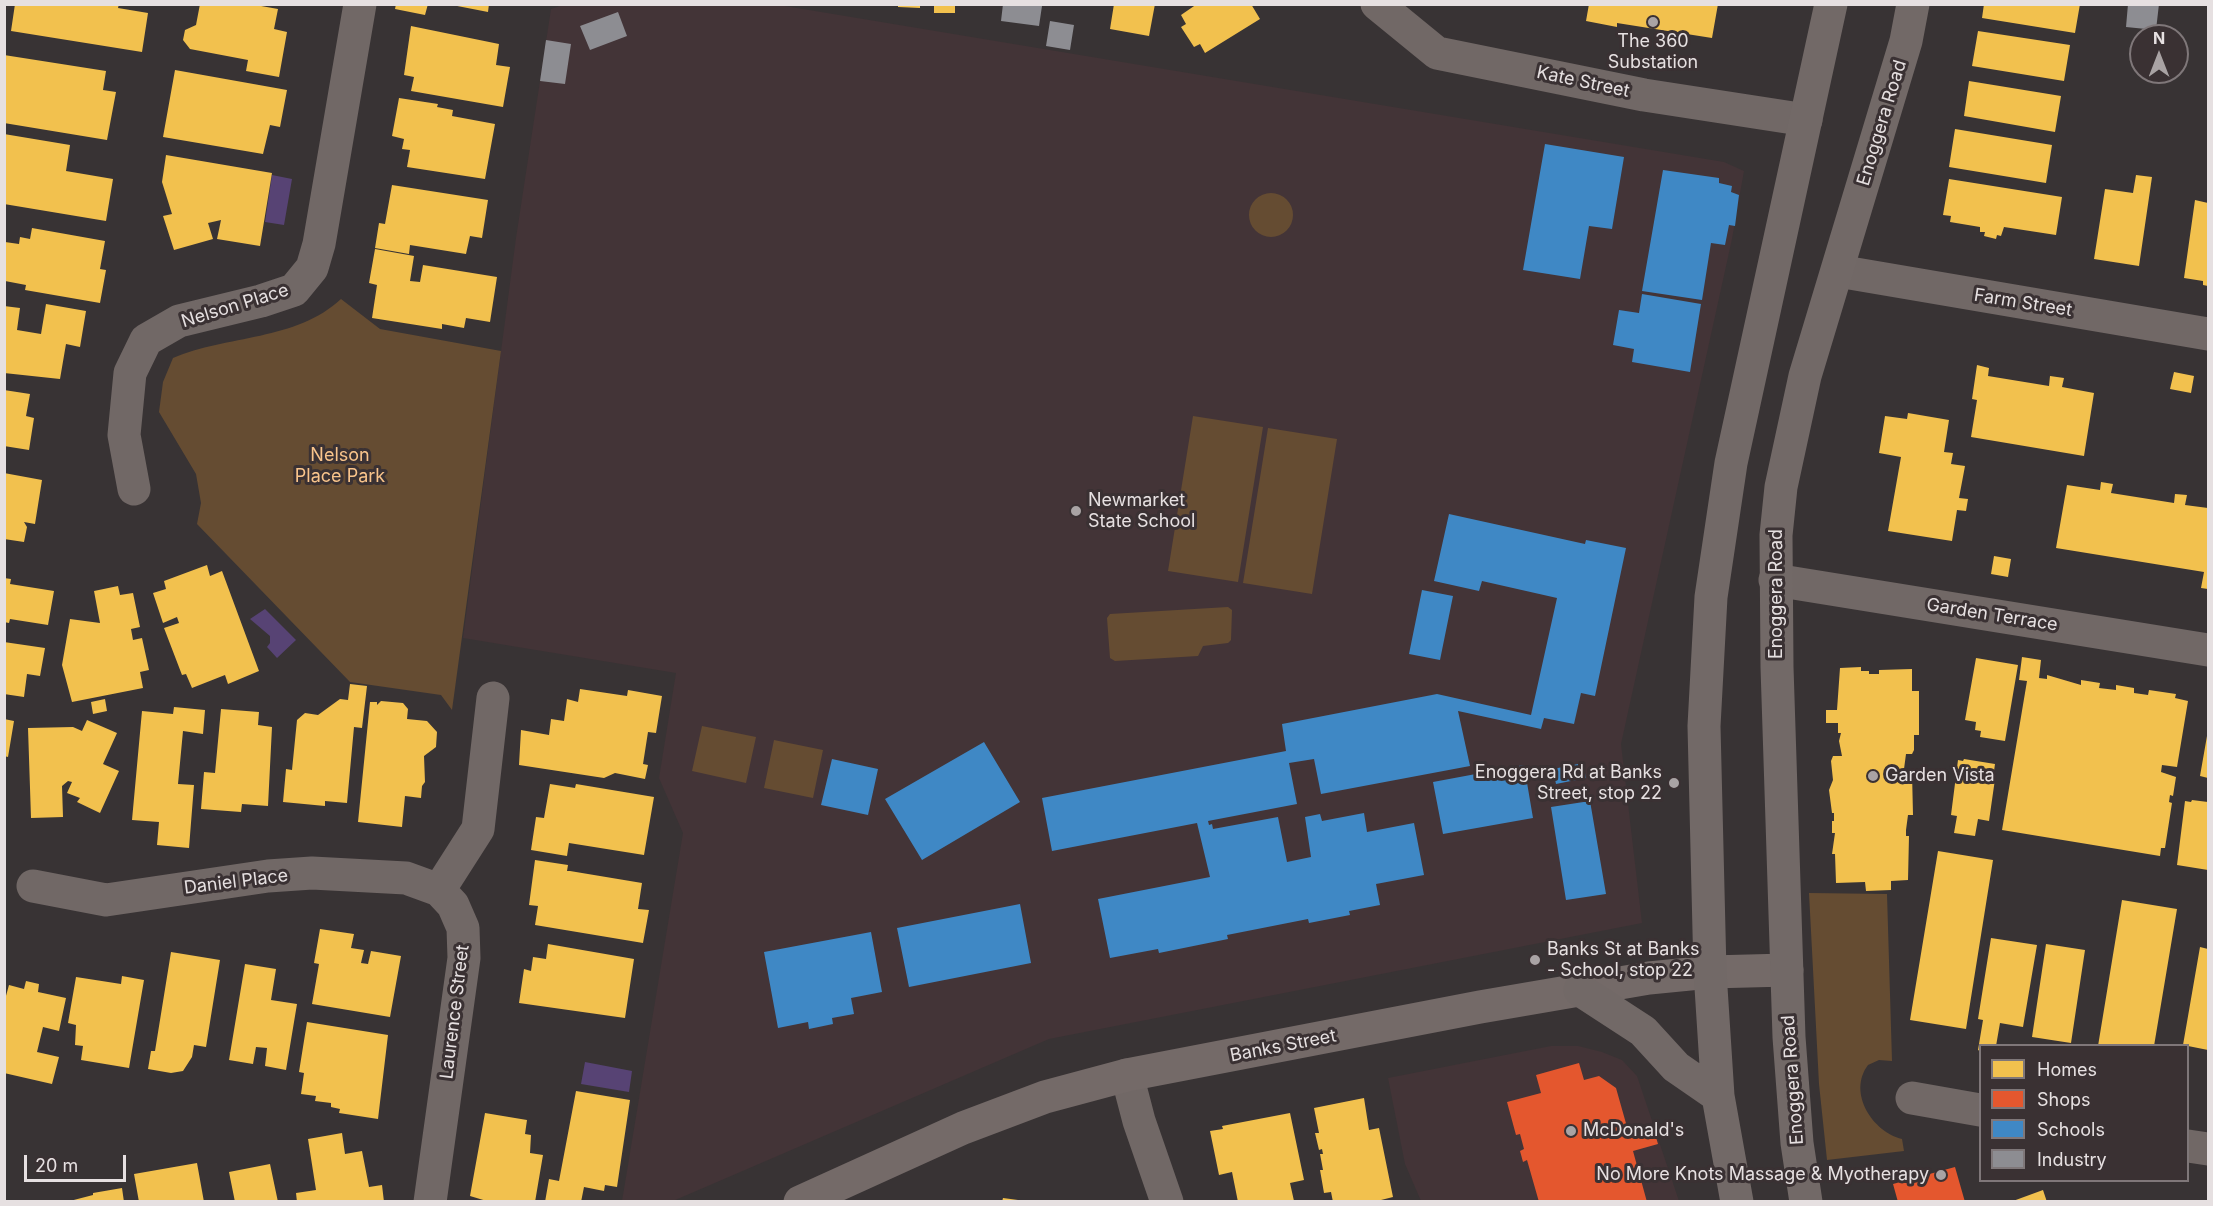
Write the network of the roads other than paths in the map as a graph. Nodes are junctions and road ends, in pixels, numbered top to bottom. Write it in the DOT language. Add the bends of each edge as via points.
graph roads {
  1 [pos="360,4"];
  2 [pos="1377,4"];
  3 [pos="1831,4"];
  4 [pos="1913,4"];
  5 [pos="1806,120"];
  6 [pos="1838,271"];
  7 [pos="2208,334"];
  8 [pos="134,489"];
  9 [pos="1775,580"];
  10 [pos="2208,650"];
  11 [pos="493,698"];
  12 [pos="33,886"];
  13 [pos="439,890"];
  14 [pos="1787,970"];
  15 [pos="1710,972"];
  16 [pos="1580,990"];
  17 [pos="1127,1075"];
  18 [pos="1718,1096"];
  19 [pos="1912,1098"];
  20 [pos="1979,1110"];
  21 [pos="2189,1146"];
  22 [pos="2208,1149"];
  23 [pos="430,1202"];
  24 [pos="800,1202"];
  25 [pos="1167,1202"];
  26 [pos="1737,1202"];
  27 [pos="1806,1202"];
  1 -- 8 [label="street, Nelson Place" via="312,268 294,290 179,321 146,340 130,373 124,435"];
  2 -- 5 [label="street, Kate Street" via="1437,53 1644,95"];
  3 -- 5 [label="main road"];
  4 -- 6 [label="main road, Enoggera Road" via="1906,41"];
  5 -- 15 [label="main road" via="1731,463 1711,597 1704,726"];
  6 -- 7 [label="street, Farm Street"];
  6 -- 9 [label="main road, Enoggera Road" via="1805,376 1791,437 1778,523"];
  9 -- 10 [label="street, Garden Terrace"];
  9 -- 14 [label="main road, Enoggera Road"];
  11 -- 13 [label="street" via="478,829"];
  12 -- 13 [label="street, Daniel Place" via="106,900 312,873 406,878"];
  13 -- 23 [label="street, Laurence Street" via="453,905 463,928 464,958"];
  14 -- 15 [label="main road, Banks Street"];
  14 -- 27 [label="main road, Enoggera Road" via="1792,1088"];
  15 -- 16 [label="main road, Banks Street"];
  15 -- 18 [label="main road"];
  16 -- 17 [label="main road, Banks Street"];
  16 -- 18 [label="main road" via="1642,1031 1676,1067"];
  17 -- 24 [label="main road, Banks Street" via="1045,1097 963,1128"];
  17 -- 25 [label="street"];
  18 -- 26 [label="main road"];
  19 -- 20 [label="street"];
  21 -- 22 [label="street"];
}
